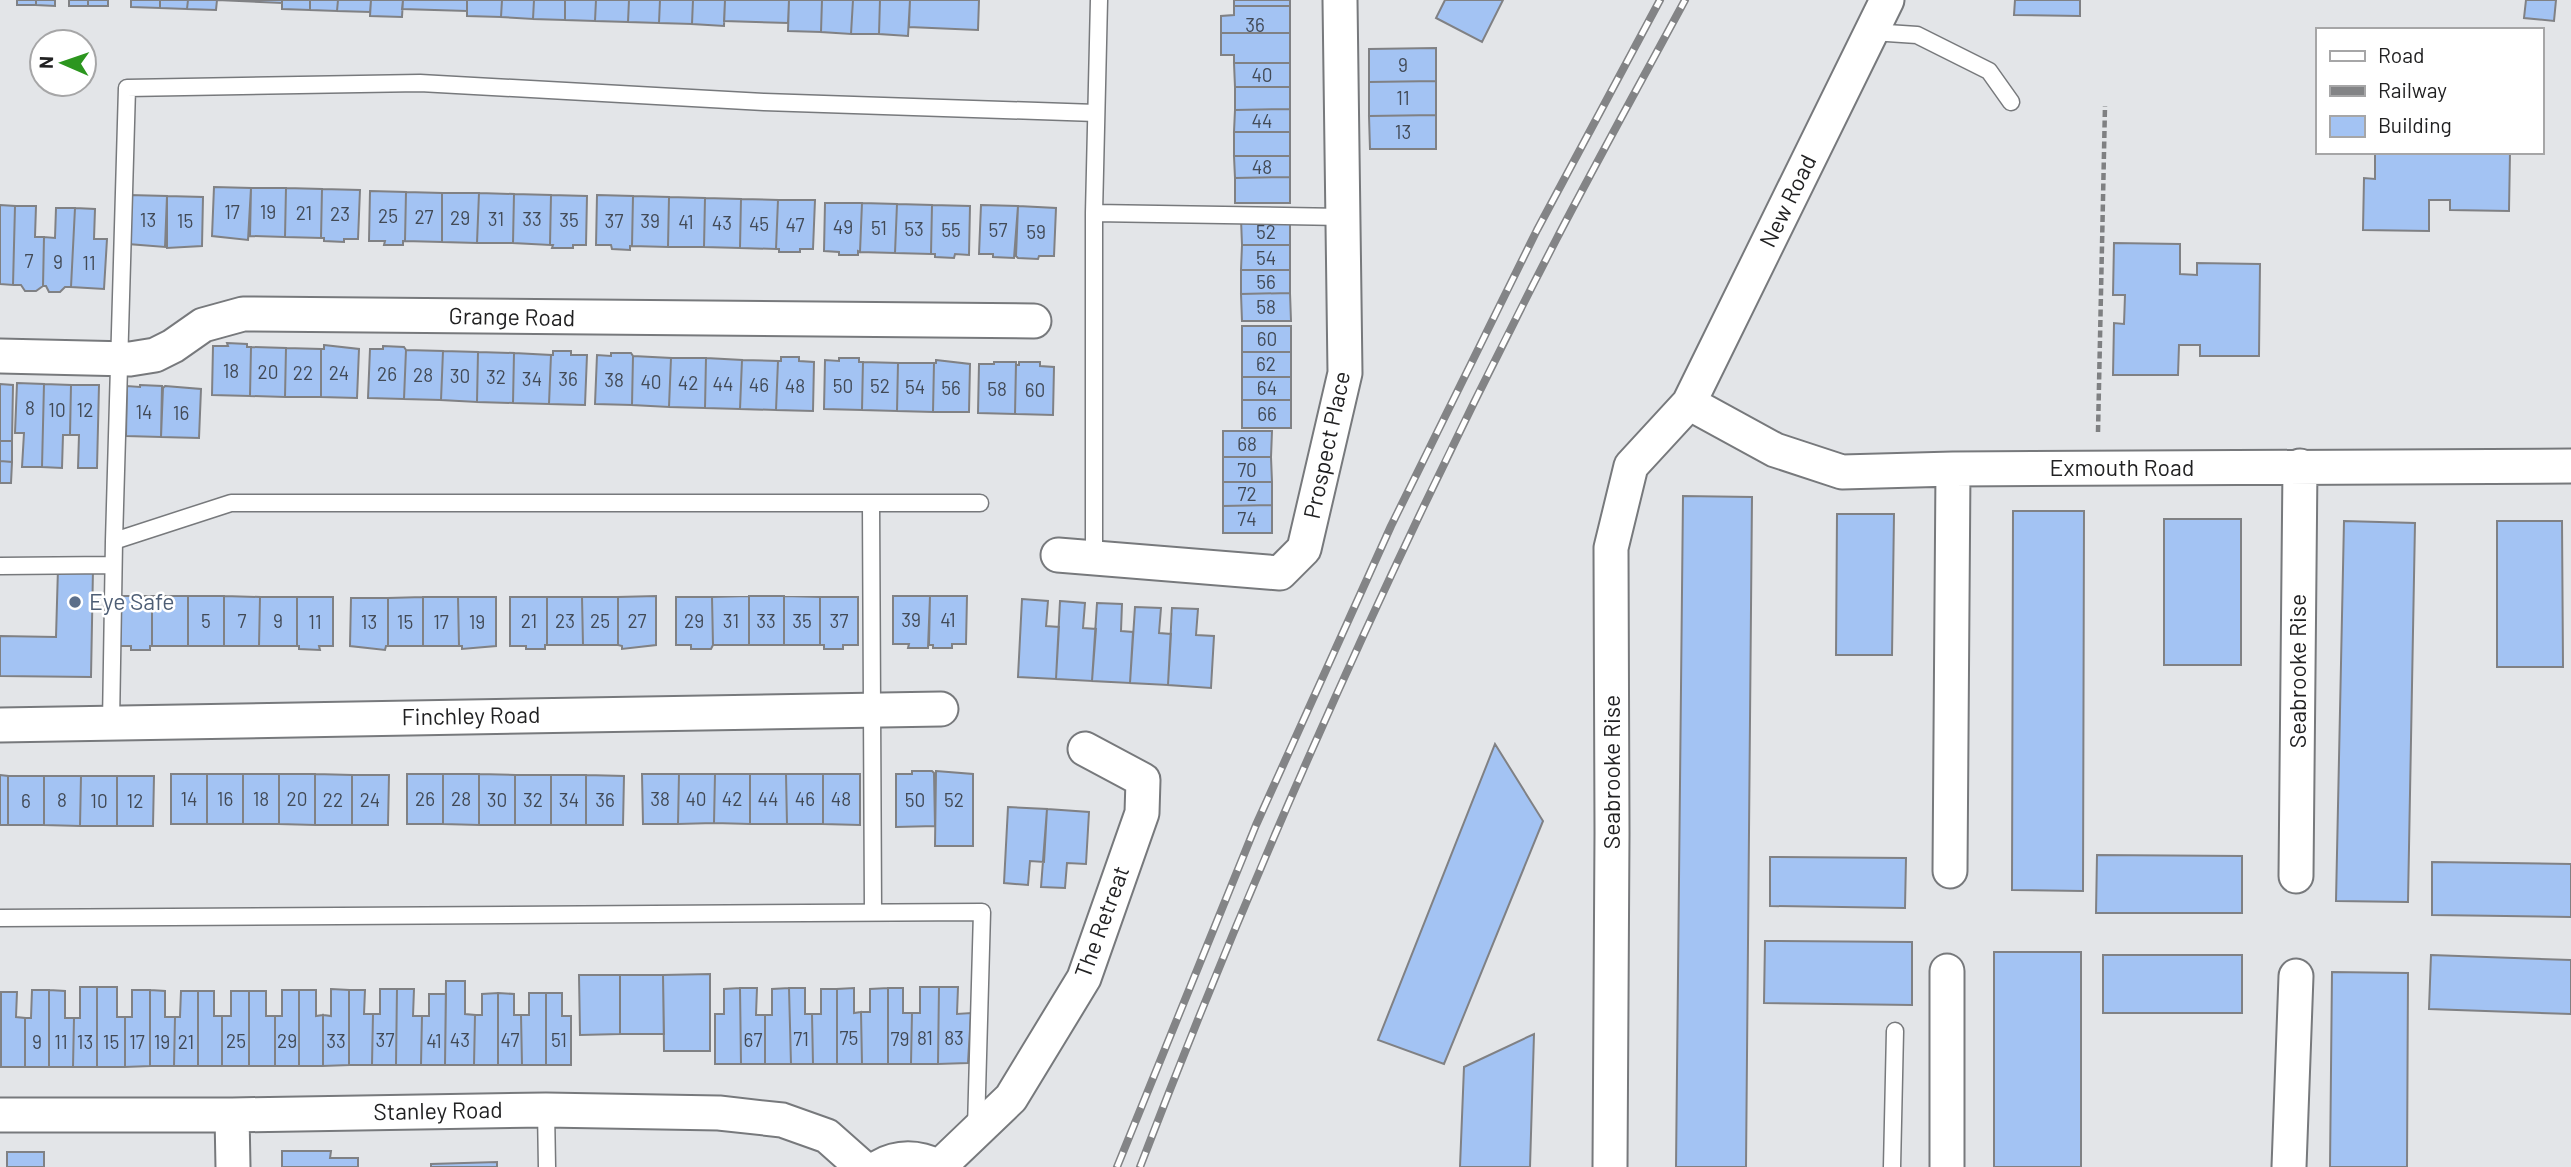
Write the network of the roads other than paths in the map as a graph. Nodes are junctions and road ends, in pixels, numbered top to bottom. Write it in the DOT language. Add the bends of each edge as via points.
graph roads {
  1 [pos="1098,0"];
  2 [pos="1340,0"];
  3 [pos="1888,0"];
  4 [pos="1872,32"];
  5 [pos="2011,102"];
  6 [pos="1096,113"];
  7 [pos="1094,213"];
  8 [pos="1343,217"];
  9 [pos="1034,321"];
  10 [pos="0,356"];
  11 [pos="118,359"];
  12 [pos="1689,403"];
  13 [pos="2300,466"];
  14 [pos="2571,466"];
  15 [pos="1953,469"];
  16 [pos="872,503"];
  17 [pos="980,503"];
  18 [pos="114,541"];
  19 [pos="1058,555"];
  20 [pos="1094,558"];
  21 [pos="113,565"];
  22 [pos="0,566"];
  23 [pos="872,709"];
  24 [pos="942,709"];
  25 [pos="111,723"];
  26 [pos="0,725"];
  27 [pos="1086,749"];
  28 [pos="1950,871"];
  29 [pos="2297,876"];
  30 [pos="873,912"];
  31 [pos="0,918"];
  32 [pos="1947,971"];
  33 [pos="2297,975"];
  34 [pos="1895,1031"];
  35 [pos="546,1110"];
  36 [pos="0,1115"];
  37 [pos="232,1115"];
  38 [pos="976,1132"];
  39 [pos="233,1167"];
  40 [pos="547,1167"];
  41 [pos="862,1167"];
  42 [pos="879,1167"];
  43 [pos="939,1167"];
  44 [pos="1610,1167"];
  45 [pos="1892,1167"];
  46 [pos="1947,1167"];
  47 [pos="2288,1167"];
  1 -- 6 [label="lane"];
  2 -- 8 [label="street, Prospect Place"];
  3 -- 4 [label="street, New Road"];
  4 -- 5 [label="lane" via="1917,36 1989,71"];
  4 -- 12 [label="street, New Road"];
  6 -- 7 [label="lane"];
  6 -- 11 [label="lane" via="764,102 420,83 127,88"];
  7 -- 8 [label="lane"];
  7 -- 20 [label="lane"];
  8 -- 20 [label="street, Prospect Place" via="1345,373 1304,549 1280,573"];
  9 -- 11 [label="street, Grange Road" via="243,314 203,325 155,355"];
  10 -- 11 [label="street, Grange Road"];
  11 -- 18 [label="lane"];
  12 -- 15 [label="street, Exmouth Road" via="1775,450 1842,472"];
  12 -- 44 [label="street, Seabrooke Rise" via="1631,466 1611,548"];
  13 -- 14 [label="street, Exmouth Road"];
  13 -- 15 [label="street, Exmouth Road"];
  13 -- 29 [label="street, Seabrooke Rise"];
  15 -- 28 [label="street"];
  16 -- 17 [label="lane"];
  16 -- 18 [label="lane" via="231,503"];
  16 -- 23 [label="lane"];
  18 -- 21 [label="lane"];
  19 -- 20 [label="street, Prospect Place"];
  21 -- 22 [label="lane"];
  21 -- 25 [label="lane"];
  23 -- 24 [label="street, Finchley Road"];
  23 -- 25 [label="street, Finchley Road"];
  23 -- 30 [label="lane"];
  25 -- 26 [label="street, Finchley Road"];
  27 -- 38 [label="street, The Retreat" via="1143,780 1142,813 1084,978 1011,1098"];
  30 -- 31 [label="lane"];
  30 -- 38 [label="lane" via="982,912"];
  32 -- 46 [label="street"];
  33 -- 47 [label="street"];
  34 -- 45 [label="lane"];
  35 -- 37 [label="street, Stanley Road"];
  35 -- 40 [label="lane"];
  35 -- 41 [label="street, Stanley Road" via="719,1113 782,1120 827,1136"];
  36 -- 37 [label="street, Stanley Road"];
  37 -- 39 [label="street"];
  38 -- 43 [label="street, The Retreat"];
  42 -- 43 [label="street" via="911,1158"];
}
